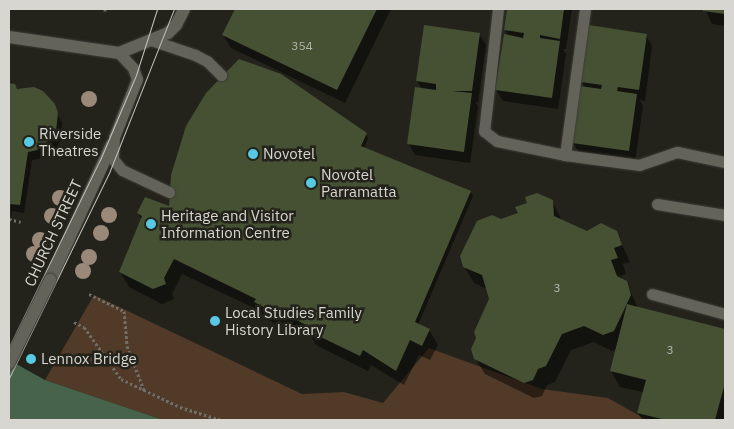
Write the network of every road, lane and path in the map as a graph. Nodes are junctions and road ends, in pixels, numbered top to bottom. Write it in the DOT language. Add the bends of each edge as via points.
graph roads {
  1 [pos="184,9"];
  2 [pos="498,9"];
  3 [pos="584,9"];
  4 [pos="9,37"];
  5 [pos="151,40"];
  6 [pos="119,53"];
  7 [pos="222,75"];
  8 [pos="112,144"];
  9 [pos="565,155"];
  10 [pos="725,162"];
  11 [pos="169,192"];
  12 [pos="657,204"];
  13 [pos="725,215"];
  14 [pos="9,219"];
  15 [pos="21,222"];
  16 [pos="89,294"];
  17 [pos="652,294"];
  18 [pos="725,314"];
  19 [pos="74,322"];
  20 [pos="9,363"];
  21 [pos="144,390"];
  22 [pos="221,420"];
  1 -- 5 [label="street" via="176,25"];
  2 -- 9 [label="lane" via="484,130 497,141"];
  3 -- 9 [label="lane"];
  4 -- 6 [label="street"];
  5 -- 6 [label="street"];
  5 -- 7 [label="lane" via="195,55"];
  6 -- 8 [label="lane, CHURCH STREET" via="133,68 136,85"];
  8 -- 11 [label="lane" via="116,165"];
  8 -- 20 [label="street, CHURCH STREET, bridge"];
  9 -- 10 [label="lane" via="639,165 677,152"];
  12 -- 13 [label="lane"];
  14 -- 15 [label="path"];
  16 -- 21 [label="path" via="124,311 127,346"];
  17 -- 18 [label="lane"];
  19 -- 21 [label="path" via="84,327 121,379"];
  21 -- 22 [label="path" via="180,407"];
}
